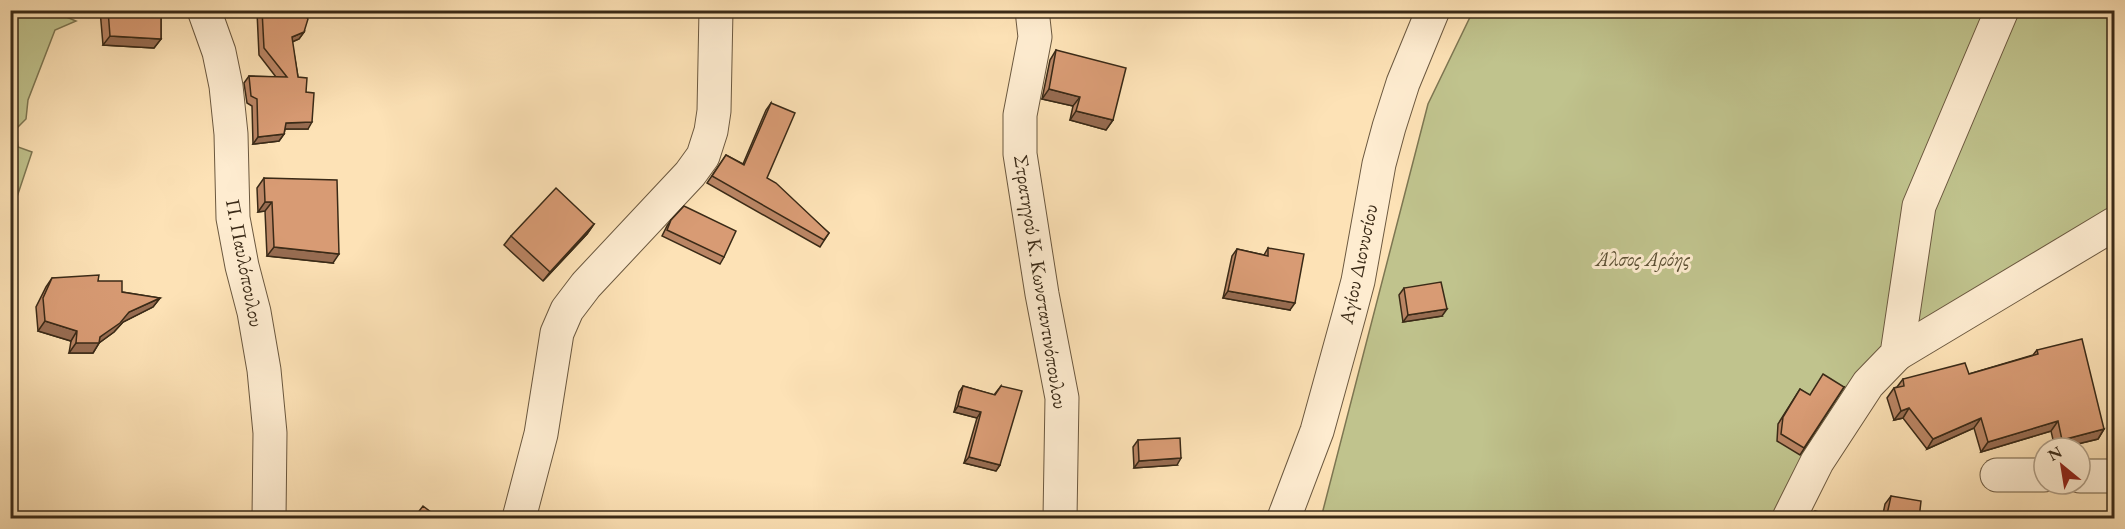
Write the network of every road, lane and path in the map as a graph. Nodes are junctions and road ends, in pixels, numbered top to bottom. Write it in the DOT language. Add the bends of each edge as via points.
graph roads {
  1 [pos="204,10"];
  2 [pos="716,10"];
  3 [pos="1032,10"];
  4 [pos="1433,10"];
  5 [pos="2002,10"];
  6 [pos="2115,224"];
  7 [pos="1897,354"];
  8 [pos="1997,475"];
  9 [pos="2032,475"];
  10 [pos="2092,476"];
  11 [pos="2115,476"];
  12 [pos="269,519"];
  13 [pos="519,519"];
  14 [pos="1060,519"];
  15 [pos="1284,519"];
  16 [pos="1789,519"];
  1 -- 12 [label="street, Π. Παυλόπουλου" via="226,86 233,218 264,370 270,433"];
  2 -- 13 [label="street" via="714,111 709,143 690,174 586,285 562,319 535,461"];
  3 -- 14 [label="street, Στρατηγού Κ. Κωνσταντινόπουλου" via="1035,37 1020,115 1020,154 1062,398"];
  4 -- 15 [label="street, Αγίου Διονυσίου" via="1389,127 1352,304 1317,431"];
  5 -- 7 [label="street" via="1919,206"];
  6 -- 7 [label="street"];
  7 -- 16 [label="street" via="1868,384 1817,462"];
  8 -- 9 [label="street"];
  10 -- 11 [label="street"];
}
